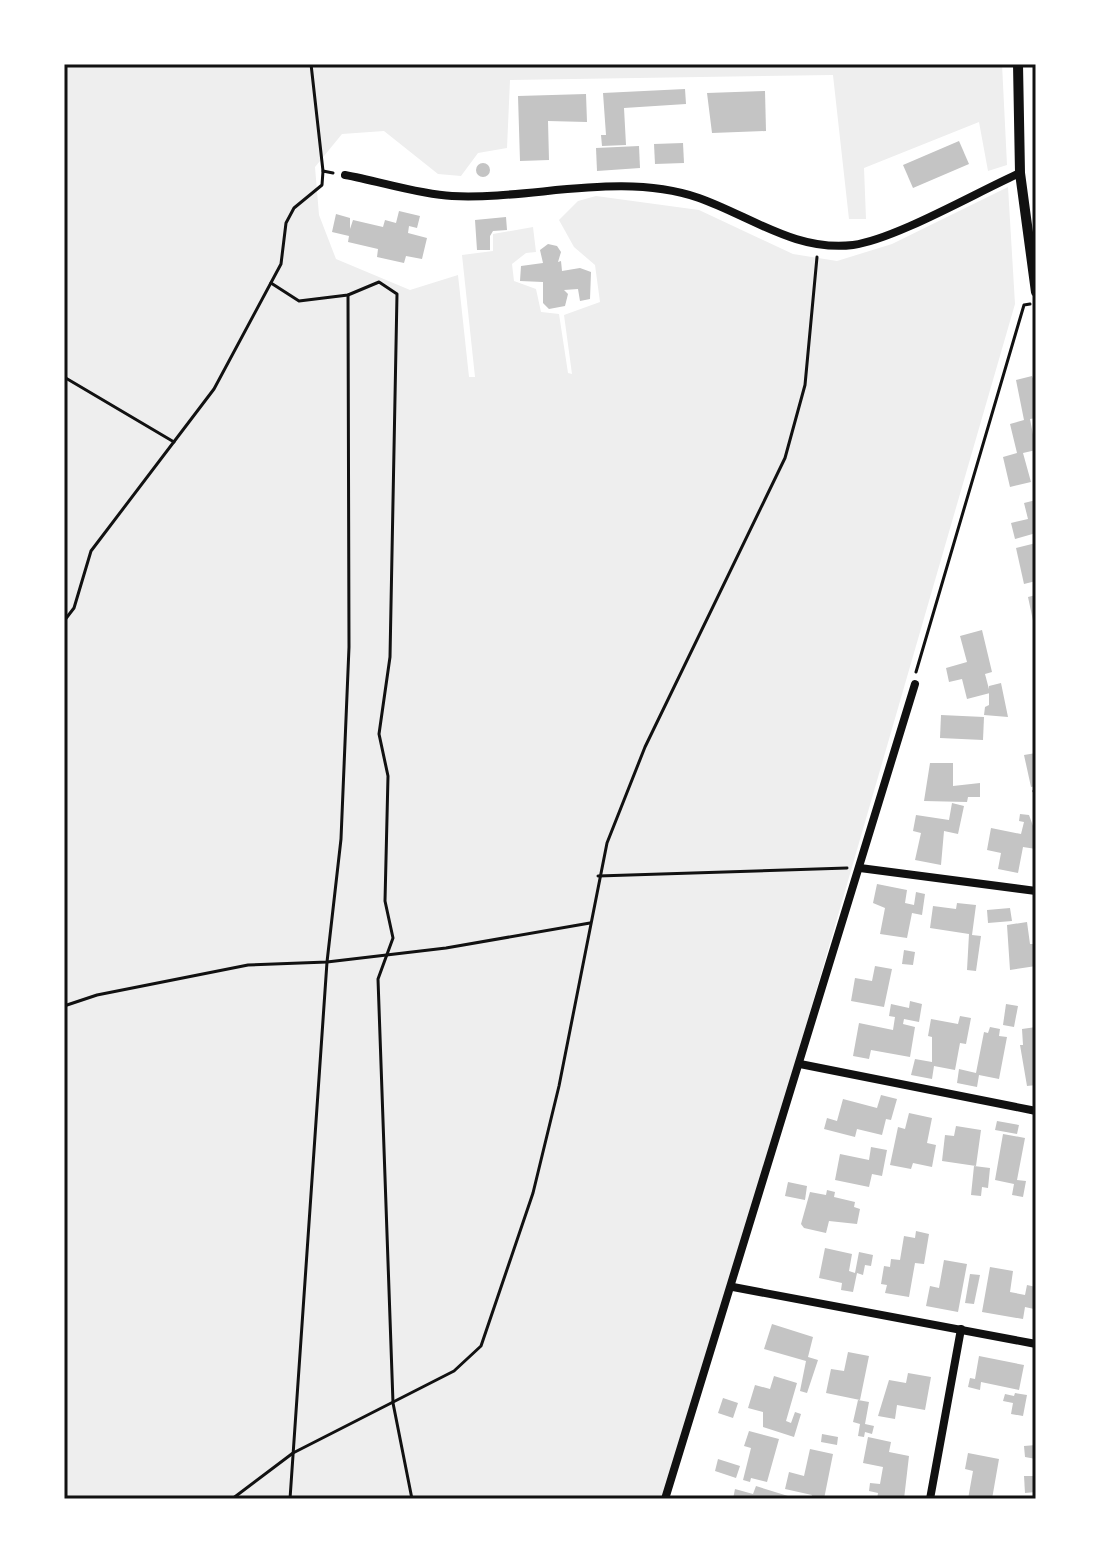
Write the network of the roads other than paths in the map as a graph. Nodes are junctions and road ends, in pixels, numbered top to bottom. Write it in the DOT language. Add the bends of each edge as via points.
graph roads {
  1 [pos="1018,64"];
  2 [pos="1020,173"];
  3 [pos="345,175"];
  4 [pos="1036,292"];
  5 [pos="915,684"];
  6 [pos="860,868"];
  7 [pos="1036,891"];
  8 [pos="800,1064"];
  9 [pos="1036,1111"];
  10 [pos="733,1287"];
  11 [pos="961,1329"];
  12 [pos="1036,1344"];
  13 [pos="665,1499"];
  14 [pos="930,1499"];
  1 -- 2 [label="street"];
  2 -- 3 [label="street" via="854,245 790,238 698,198 666,191 629,186 451,196"];
  2 -- 4 [label="street"];
  5 -- 6 [label="street"];
  6 -- 7 [label="street"];
  6 -- 8 [label="street"];
  8 -- 9 [label="street"];
  8 -- 10 [label="street"];
  10 -- 11 [label="street"];
  10 -- 13 [label="street"];
  11 -- 12 [label="street"];
  11 -- 14 [label="street"];
}
